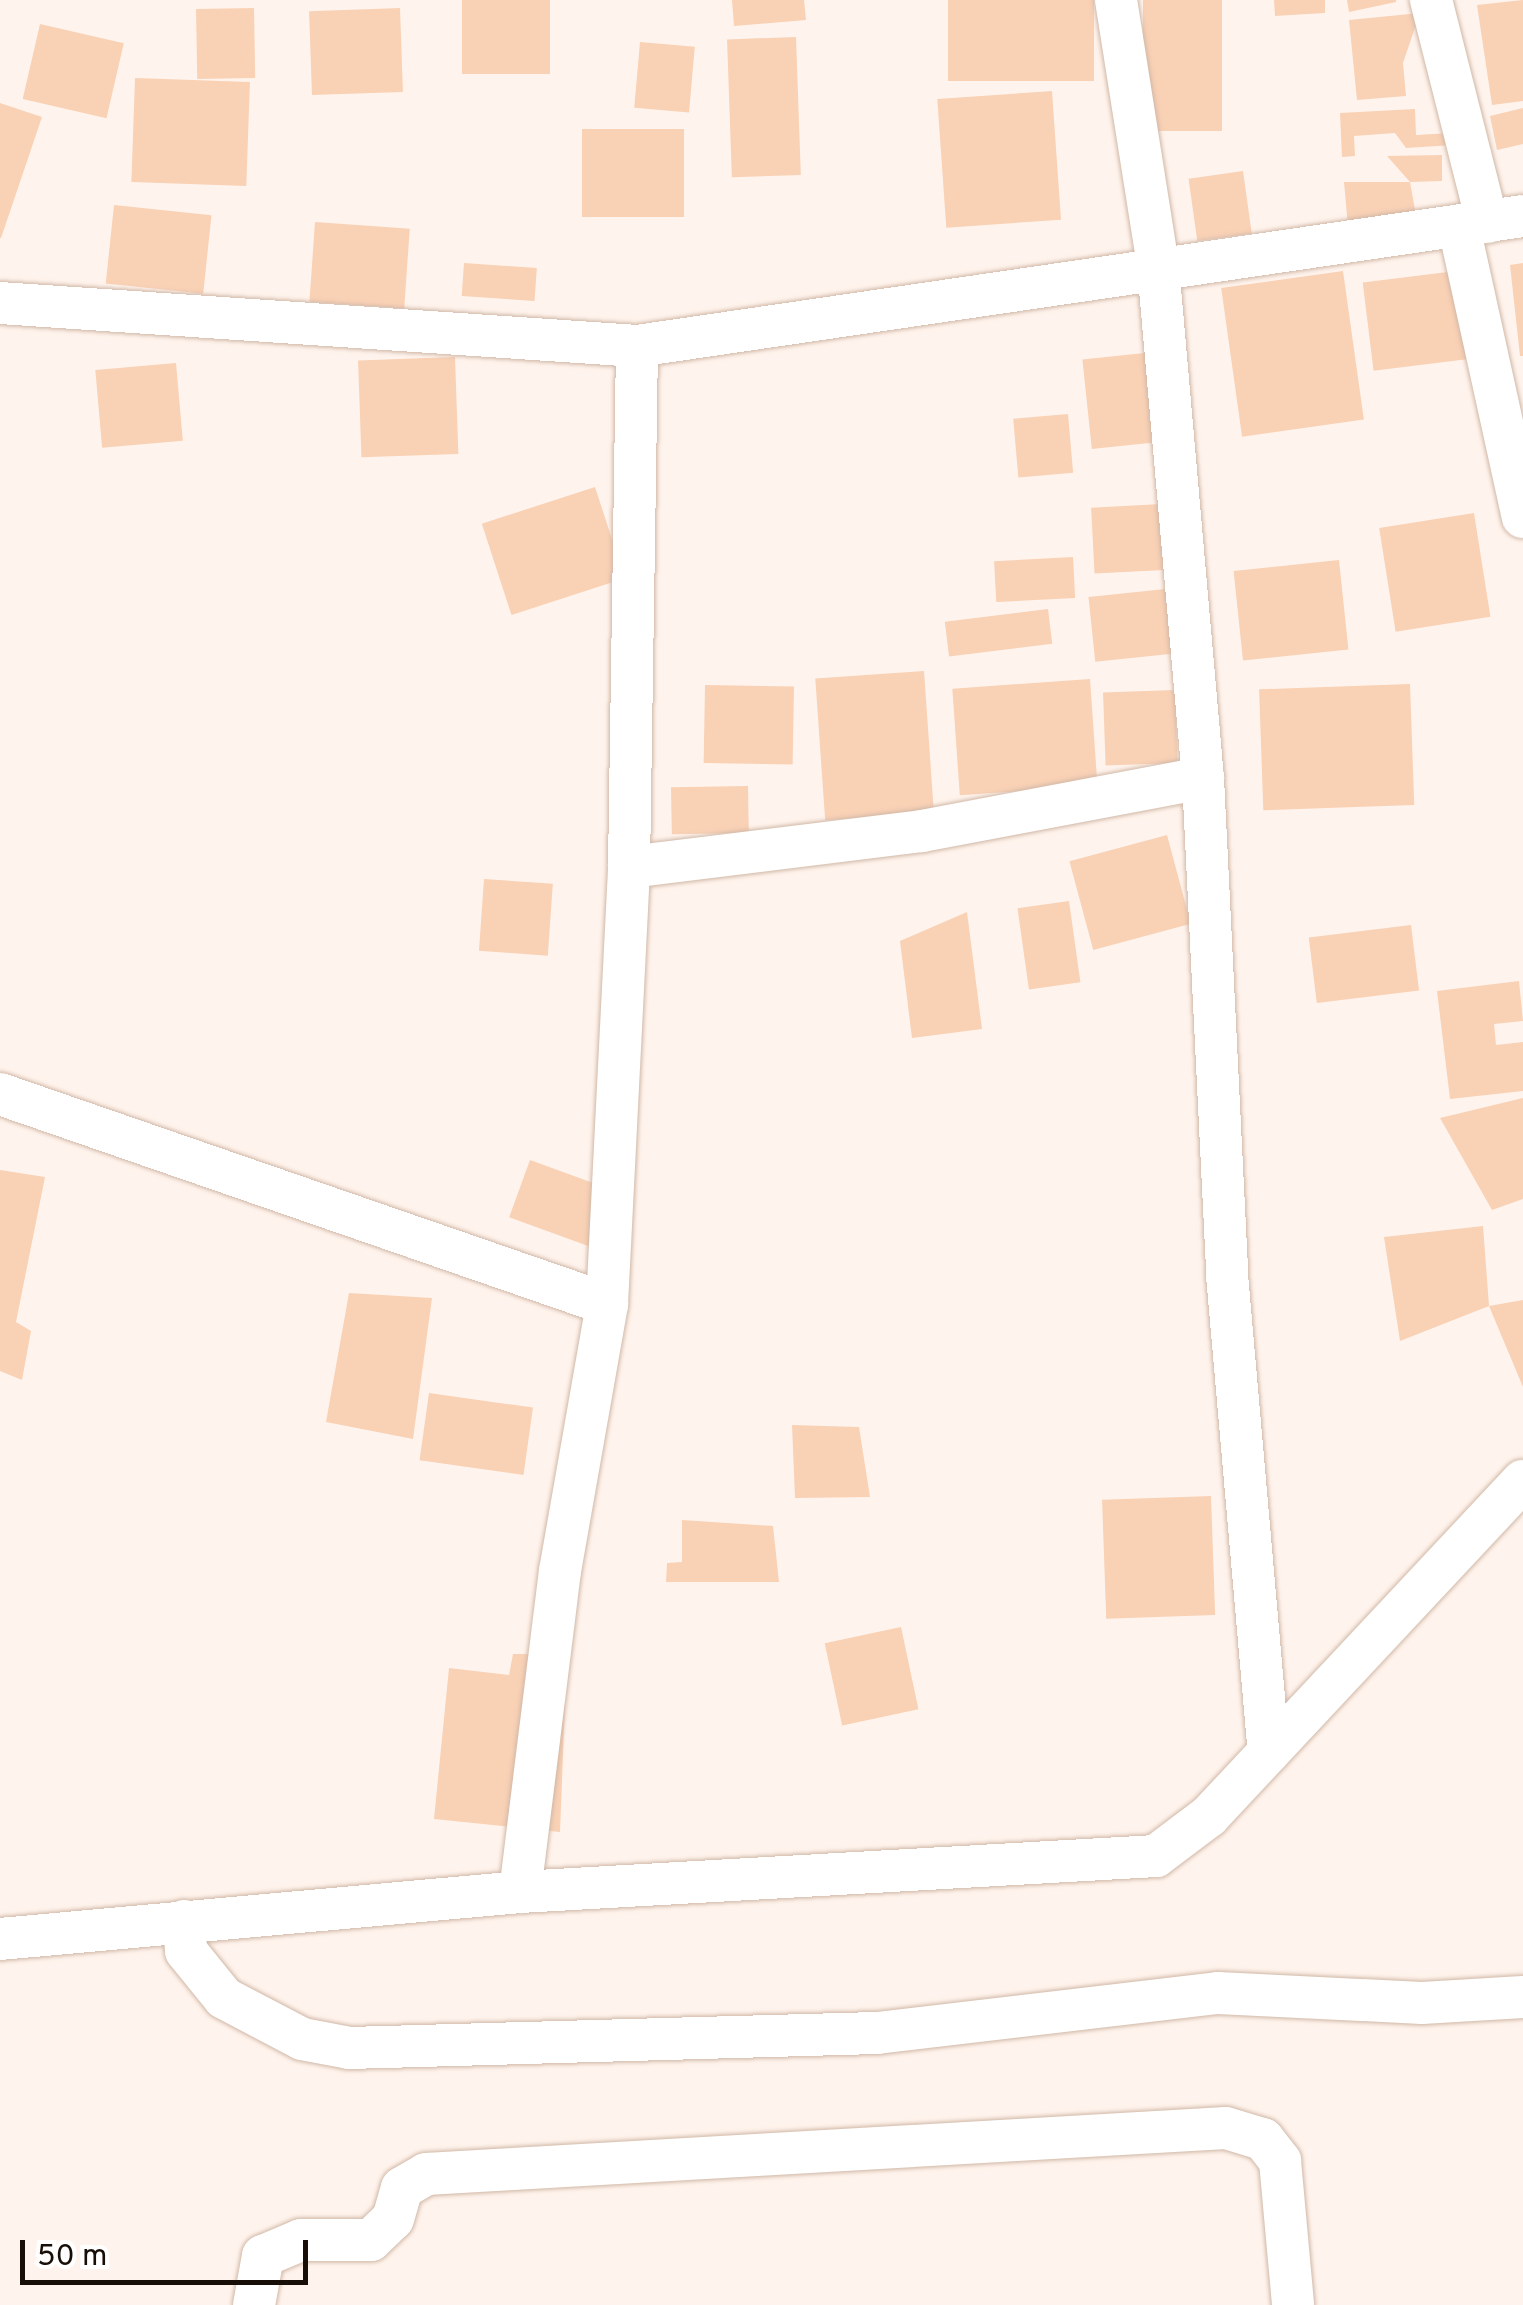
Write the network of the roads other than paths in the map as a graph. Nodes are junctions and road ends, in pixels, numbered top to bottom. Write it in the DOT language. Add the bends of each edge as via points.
graph roads {
  1 [pos="1116,0"];
  2 [pos="1432,0"];
  3 [pos="1490,222"];
  4 [pos="1158,266"];
  5 [pos="0,303"];
  6 [pos="636,346"];
  7 [pos="1523,517"];
  8 [pos="1204,778"];
  9 [pos="629,867"];
  10 [pos="0,1094"];
  11 [pos="607,1304"];
  12 [pos="1523,1482"];
  13 [pos="1269,1752"];
  14 [pos="520,1892"];
  15 [pos="184,1921"];
  16 [pos="0,1938"];
  17 [pos="1523,1997"];
  18 [pos="254,2305"];
  19 [pos="1293,2305"];
  1 -- 4 [label="street"];
  2 -- 3 [label="street"];
  3 -- 4 [label="street"];
  3 -- 7 [label="street"];
  4 -- 6 [label="street"];
  4 -- 8 [label="street"];
  5 -- 6 [label="street"];
  6 -- 9 [label="street"];
  8 -- 9 [label="street" via="922,831"];
  8 -- 13 [label="street" via="1227,1274"];
  9 -- 11 [label="street"];
  10 -- 11 [label="street"];
  11 -- 14 [label="street" via="560,1570"];
  12 -- 13 [label="street"];
  13 -- 14 [label="street" via="1156,1856"];
  14 -- 15 [label="street"];
  15 -- 16 [label="street"];
  15 -- 17 [label="street" via="186,1952 224,1998 302,2039 349,2048 877,2033 1218,1993 1422,2003"];
  18 -- 19 [label="street" via="263,2256 300,2240 371,2240 393,2220 402,2188 426,2174 1226,2128 1263,2139 1280,2162"];
}
